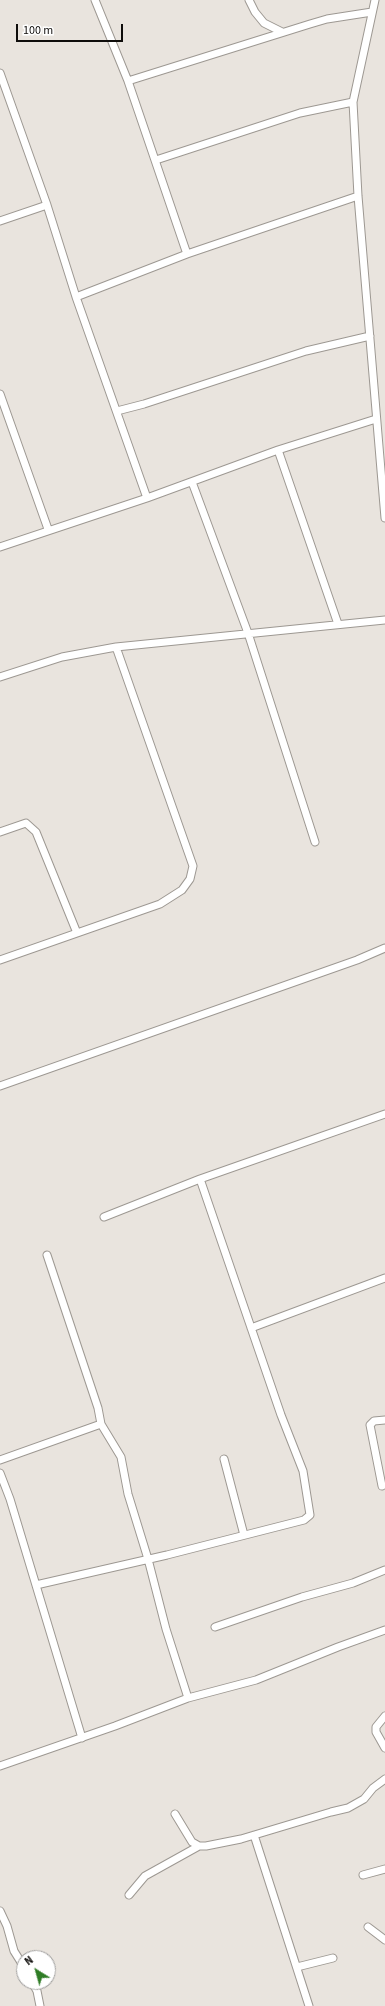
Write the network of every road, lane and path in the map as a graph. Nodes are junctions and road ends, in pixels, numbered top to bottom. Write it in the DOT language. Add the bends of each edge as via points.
graph roads {
  1 [pos="95,0"];
  2 [pos="249,0"];
  3 [pos="375,0"];
  4 [pos="372,12"];
  5 [pos="282,32"];
  6 [pos="0,73"];
  7 [pos="128,81"];
  8 [pos="4,94"];
  9 [pos="353,102"];
  10 [pos="156,160"];
  11 [pos="358,196"];
  12 [pos="47,205"];
  13 [pos="0,221"];
  14 [pos="188,254"];
  15 [pos="76,297"];
  16 [pos="370,336"];
  17 [pos="0,394"];
  18 [pos="117,411"];
  19 [pos="376,418"];
  20 [pos="278,450"];
  21 [pos="192,482"];
  22 [pos="147,498"];
  23 [pos="385,518"];
  24 [pos="48,529"];
  25 [pos="0,546"];
  26 [pos="385,620"];
  27 [pos="338,624"];
  28 [pos="248,633"];
  29 [pos="116,647"];
  30 [pos="0,676"];
  31 [pos="0,832"];
  32 [pos="315,842"];
  33 [pos="77,933"];
  34 [pos="385,948"];
  35 [pos="0,960"];
  36 [pos="0,1086"];
  37 [pos="385,1114"];
  38 [pos="200,1179"];
  39 [pos="104,1217"];
  40 [pos="46,1255"];
  41 [pos="385,1278"];
  42 [pos="251,1328"];
  43 [pos="385,1420"];
  44 [pos="101,1424"];
  45 [pos="224,1459"];
  46 [pos="0,1460"];
  47 [pos="0,1473"];
  48 [pos="382,1486"];
  49 [pos="244,1535"];
  50 [pos="148,1559"];
  51 [pos="385,1570"];
  52 [pos="36,1585"];
  53 [pos="215,1627"];
  54 [pos="385,1630"];
  55 [pos="188,1698"];
  56 [pos="385,1716"];
  57 [pos="82,1738"];
  58 [pos="385,1748"];
  59 [pos="0,1766"];
  60 [pos="385,1779"];
  61 [pos="175,1814"];
  62 [pos="254,1835"];
  63 [pos="199,1846"];
  64 [pos="385,1869"];
  65 [pos="364,1875"];
  66 [pos="129,1895"];
  67 [pos="0,1912"];
  68 [pos="368,1927"];
  69 [pos="385,1940"];
  70 [pos="16,1954"];
  71 [pos="333,1958"];
  72 [pos="296,1967"];
  73 [pos="36,1990"];
  74 [pos="40,2006"];
  75 [pos="309,2006"];
  1 -- 7 [label="street"];
  2 -- 5 [label="street" via="254,12 264,23"];
  3 -- 4 [label="street"];
  4 -- 5 [label="street" via="327,19"];
  4 -- 9 [label="street"];
  5 -- 7 [label="street"];
  6 -- 8 [label="street"];
  7 -- 10 [label="street"];
  8 -- 12 [label="street"];
  9 -- 10 [label="street" via="300,113"];
  9 -- 11 [label="street"];
  10 -- 14 [label="street"];
  11 -- 14 [label="street"];
  11 -- 16 [label="street"];
  12 -- 13 [label="street"];
  12 -- 15 [label="street"];
  14 -- 15 [label="street"];
  15 -- 18 [label="street"];
  16 -- 18 [label="street" via="306,351"];
  16 -- 19 [label="street"];
  17 -- 24 [label="street"];
  18 -- 22 [label="street"];
  19 -- 20 [label="street"];
  19 -- 23 [label="street"];
  20 -- 21 [label="street"];
  20 -- 27 [label="street"];
  21 -- 22 [label="street"];
  21 -- 28 [label="street"];
  22 -- 24 [label="street"];
  24 -- 25 [label="street"];
  26 -- 27 [label="street"];
  27 -- 28 [label="street"];
  28 -- 29 [label="street"];
  28 -- 32 [label="street"];
  29 -- 30 [label="street" via="62,657"];
  29 -- 33 [label="street" via="193,866 186,886 160,904"];
  31 -- 33 [label="street" via="26,823 36,832"];
  33 -- 35 [label="street"];
  34 -- 36 [label="street"];
  37 -- 38 [label="street"];
  38 -- 39 [label="street"];
  38 -- 42 [label="street"];
  40 -- 44 [label="street" via="98,1408"];
  41 -- 42 [label="street"];
  42 -- 49 [label="street" via="280,1415 303,1471 310,1513 304,1520"];
  43 -- 48 [label="street" via="374,1421 370,1425"];
  44 -- 46 [label="street"];
  44 -- 50 [label="street" via="121,1457 128,1494"];
  45 -- 49 [label="street"];
  47 -- 52 [label="street"];
  49 -- 50 [label="street"];
  50 -- 52 [label="street"];
  50 -- 55 [label="street" via="166,1629"];
  51 -- 53 [label="street" via="353,1583 302,1597"];
  52 -- 57 [label="street"];
  54 -- 55 [label="street" via="256,1680"];
  55 -- 57 [label="street"];
  56 -- 58 [label="street" via="376,1727 376,1732"];
  57 -- 59 [label="street"];
  60 -- 62 [label="street" via="356,1805"];
  61 -- 63 [label="street" via="192,1842"];
  62 -- 63 [label="street"];
  62 -- 72 [label="street"];
  63 -- 66 [label="street" via="145,1876"];
  64 -- 65 [label="street"];
  67 -- 70 [label="street" via="8,1926"];
  68 -- 69 [label="street"];
  71 -- 72 [label="street"];
  72 -- 75 [label="street"];
  73 -- 74 [label="street"];
}
